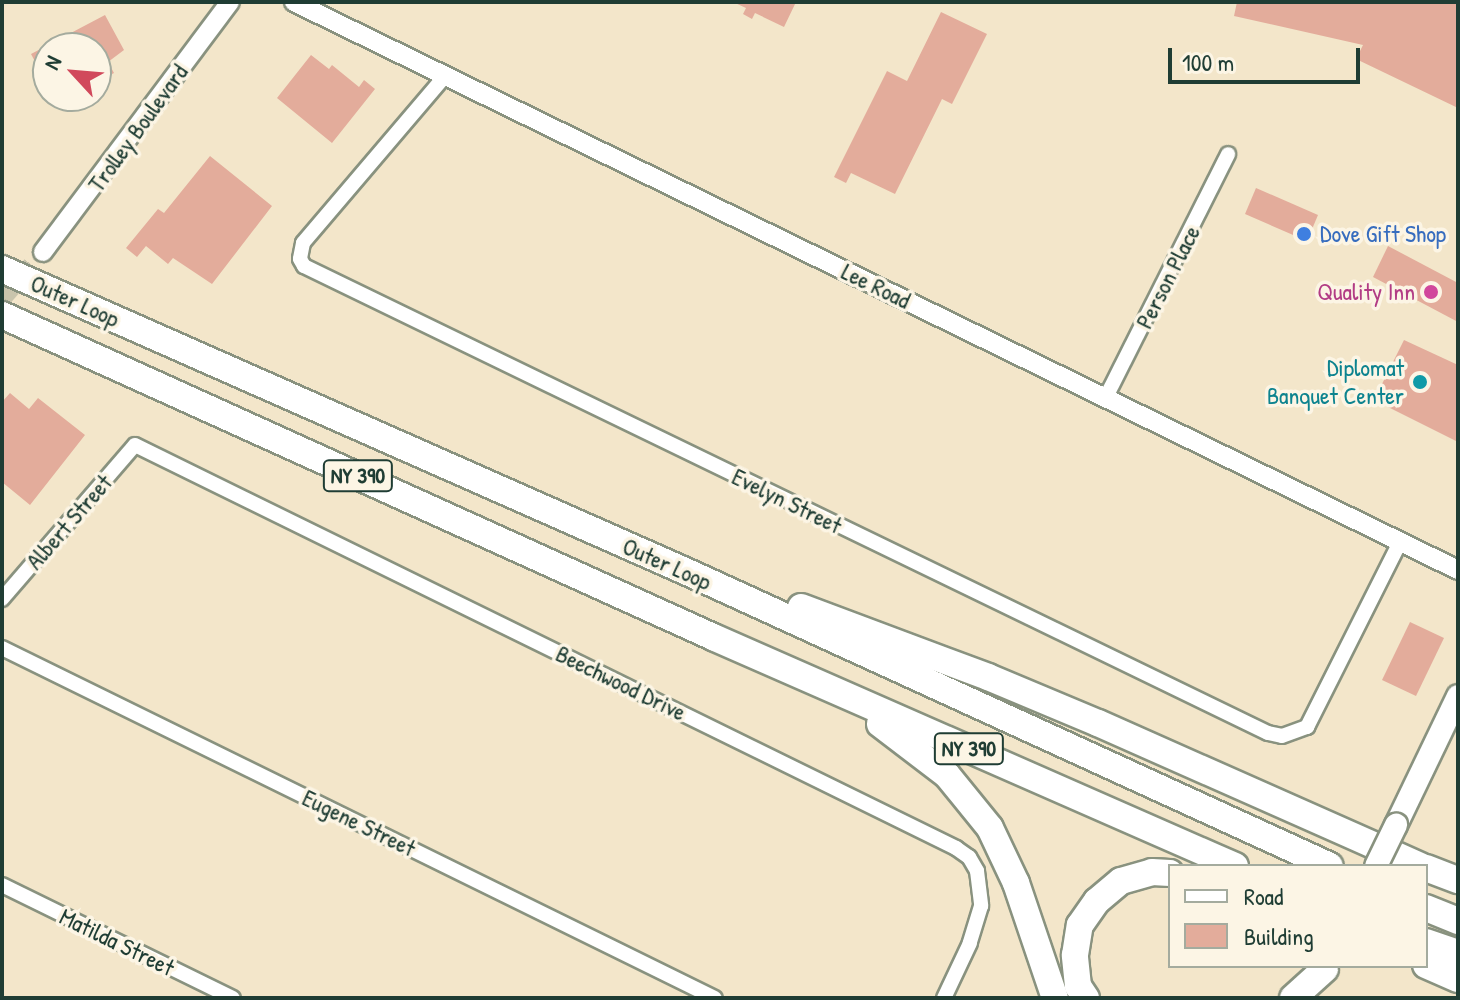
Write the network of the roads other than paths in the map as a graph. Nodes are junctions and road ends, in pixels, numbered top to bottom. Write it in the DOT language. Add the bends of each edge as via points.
graph roads {
  1 [pos="230,2"];
  2 [pos="294,2"];
  3 [pos="445,76"];
  4 [pos="1228,154"];
  5 [pos="43,252"];
  6 [pos="2,269"];
  7 [pos="2,315"];
  8 [pos="1105,399"];
  9 [pos="135,445"];
  10 [pos="1400,542"];
  11 [pos="683,570"];
  12 [pos="1458,570"];
  13 [pos="2,599"];
  14 [pos="713,637"];
  15 [pos="2,648"];
  16 [pos="1458,696"];
  17 [pos="1228,864"];
  18 [pos="1326,864"];
  19 [pos="1377,864"];
  20 [pos="1417,864"];
  21 [pos="1428,869"];
  22 [pos="1168,873"];
  23 [pos="1458,880"];
  24 [pos="2,885"];
  25 [pos="1428,909"];
  26 [pos="1458,921"];
  27 [pos="1428,943"];
  28 [pos="1458,953"];
  29 [pos="1428,966"];
  30 [pos="1326,968"];
  31 [pos="1458,979"];
  32 [pos="233,998"];
  33 [pos="715,998"];
  34 [pos="944,998"];
  35 [pos="1055,998"];
  36 [pos="1086,998"];
  37 [pos="1293,998"];
  38 [pos="1311,998"];
  1 -- 5 [label="street, Trolley Boulevard"];
  2 -- 3 [label="street, Lee Road"];
  3 -- 8 [label="street, Lee Road"];
  3 -- 10 [label="street, Evelyn Street" via="303,243 299,251 304,266 1268,733 1282,736 1307,727"];
  4 -- 8 [label="street, Person Place"];
  6 -- 11 [label="highway, Outer Loop / NY 390"];
  7 -- 14 [label="highway, Outer Loop / NY 390"];
  8 -- 10 [label="street, Lee Road"];
  9 -- 13 [label="street, Albert Street"];
  9 -- 34 [label="street, Beechwood Drive" via="956,848 977,871 981,906"];
  10 -- 12 [label="street, Lee Road"];
  11 -- 18 [label="highway, Outer Loop / NY 390"];
  11 -- 20 [label="highway" via="737,581 988,677"];
  14 -- 17 [label="highway, Outer Loop / NY 390"];
  14 -- 35 [label="highway" via="889,729 963,790 1001,848"];
  15 -- 33 [label="street, Eugene Street"];
  16 -- 19 [label="main road, bridge"];
  21 -- 23 [label="highway"];
  22 -- 36 [label="highway" via="1121,881 1080,925 1075,955 1078,986"];
  24 -- 32 [label="street, Matilda Street"];
  25 -- 26 [label="highway"];
  27 -- 28 [label="highway"];
  29 -- 31 [label="highway"];
  30 -- 37 [label="highway"];
  30 -- 38 [label="main road"];
}
